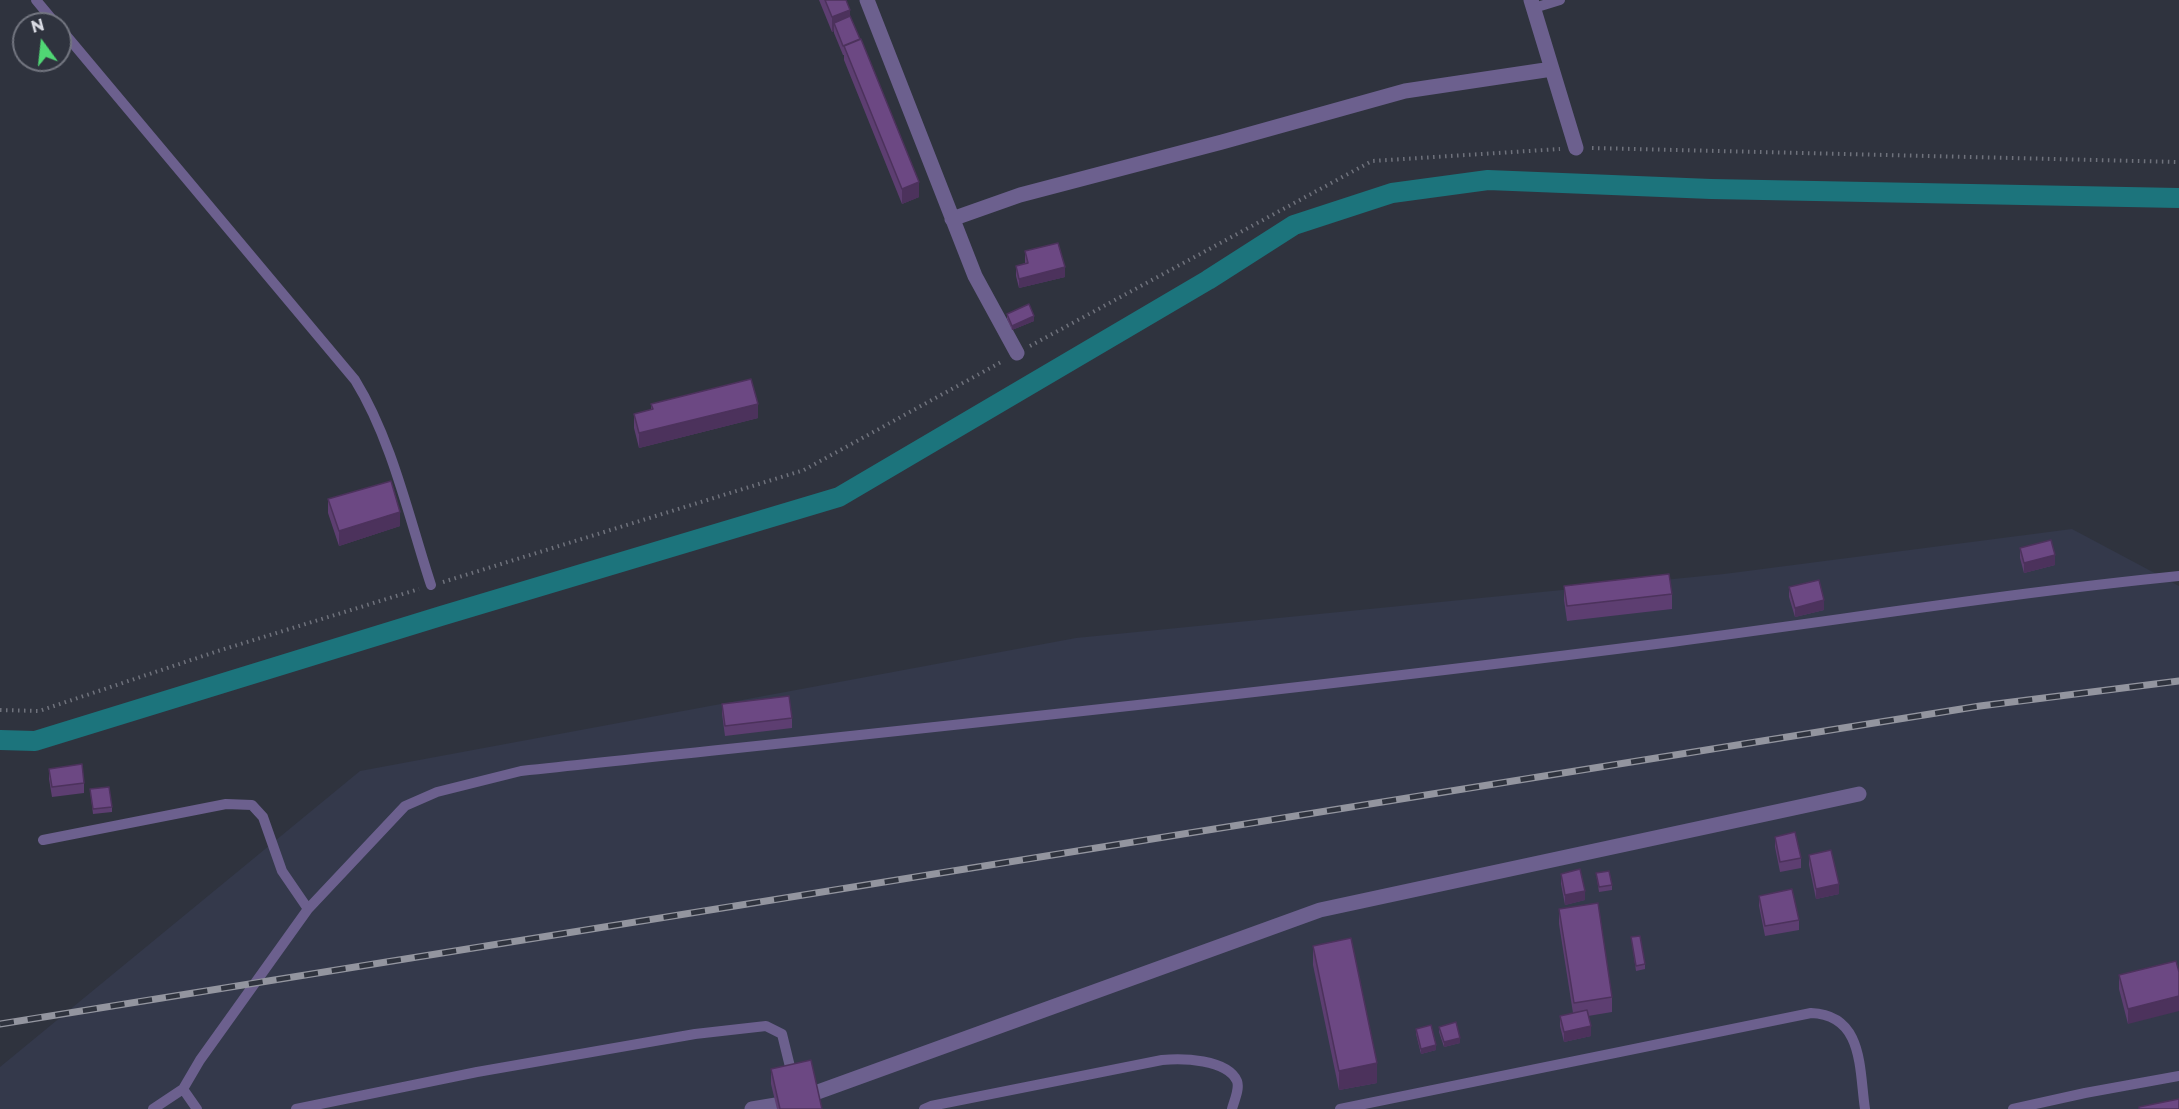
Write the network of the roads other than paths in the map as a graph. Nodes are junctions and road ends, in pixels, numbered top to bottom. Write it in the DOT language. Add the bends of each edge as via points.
graph roads {
  1 [pos="36,0"];
  2 [pos="867,0"];
  3 [pos="1560,0"];
  4 [pos="1533,4"];
  5 [pos="46,12"];
  6 [pos="72,42"];
  7 [pos="1552,69"];
  8 [pos="1576,148"];
  9 [pos="952,219"];
  10 [pos="1017,353"];
  11 [pos="2179,576"];
  12 [pos="431,585"];
  13 [pos="1859,794"];
  14 [pos="43,840"];
  15 [pos="309,909"];
  16 [pos="2179,1076"];
  17 [pos="793,1079"];
  18 [pos="183,1089"];
  19 [pos="815,1093"];
  20 [pos="776,1105"];
  21 [pos="153,1109"];
  22 [pos="197,1109"];
  23 [pos="296,1109"];
  24 [pos="752,1109"];
  25 [pos="924,1109"];
  26 [pos="1232,1109"];
  27 [pos="1340,1109"];
  28 [pos="1865,1109"];
  29 [pos="2013,1109"];
  1 -- 5 [label="lane"];
  2 -- 9 [label="street"];
  3 -- 4 [label="lane"];
  4 -- 7 [label="street"];
  6 -- 12 [label="lane" via="355,380 381,431"];
  7 -- 8 [label="street"];
  7 -- 9 [label="street" via="1405,91 1020,195"];
  9 -- 10 [label="street" via="975,276"];
  11 -- 15 [label="lane" via="1218,696 521,771 437,792 405,806"];
  13 -- 19 [label="street" via="1320,910"];
  14 -- 15 [label="lane" via="226,804 252,805 263,817 282,871"];
  15 -- 18 [label="lane"];
  16 -- 29 [label="lane"];
  17 -- 23 [label="lane" via="782,1034 766,1026 695,1034 477,1072"];
  18 -- 21 [label="lane"];
  18 -- 22 [label="lane"];
  20 -- 24 [label="street"];
  25 -- 26 [label="lane" via="1185,1058 1201,1060 1233,1076 1238,1087"];
  27 -- 28 [label="lane" via="1811,1013 1824,1013 1848,1028 1855,1042"];
}
